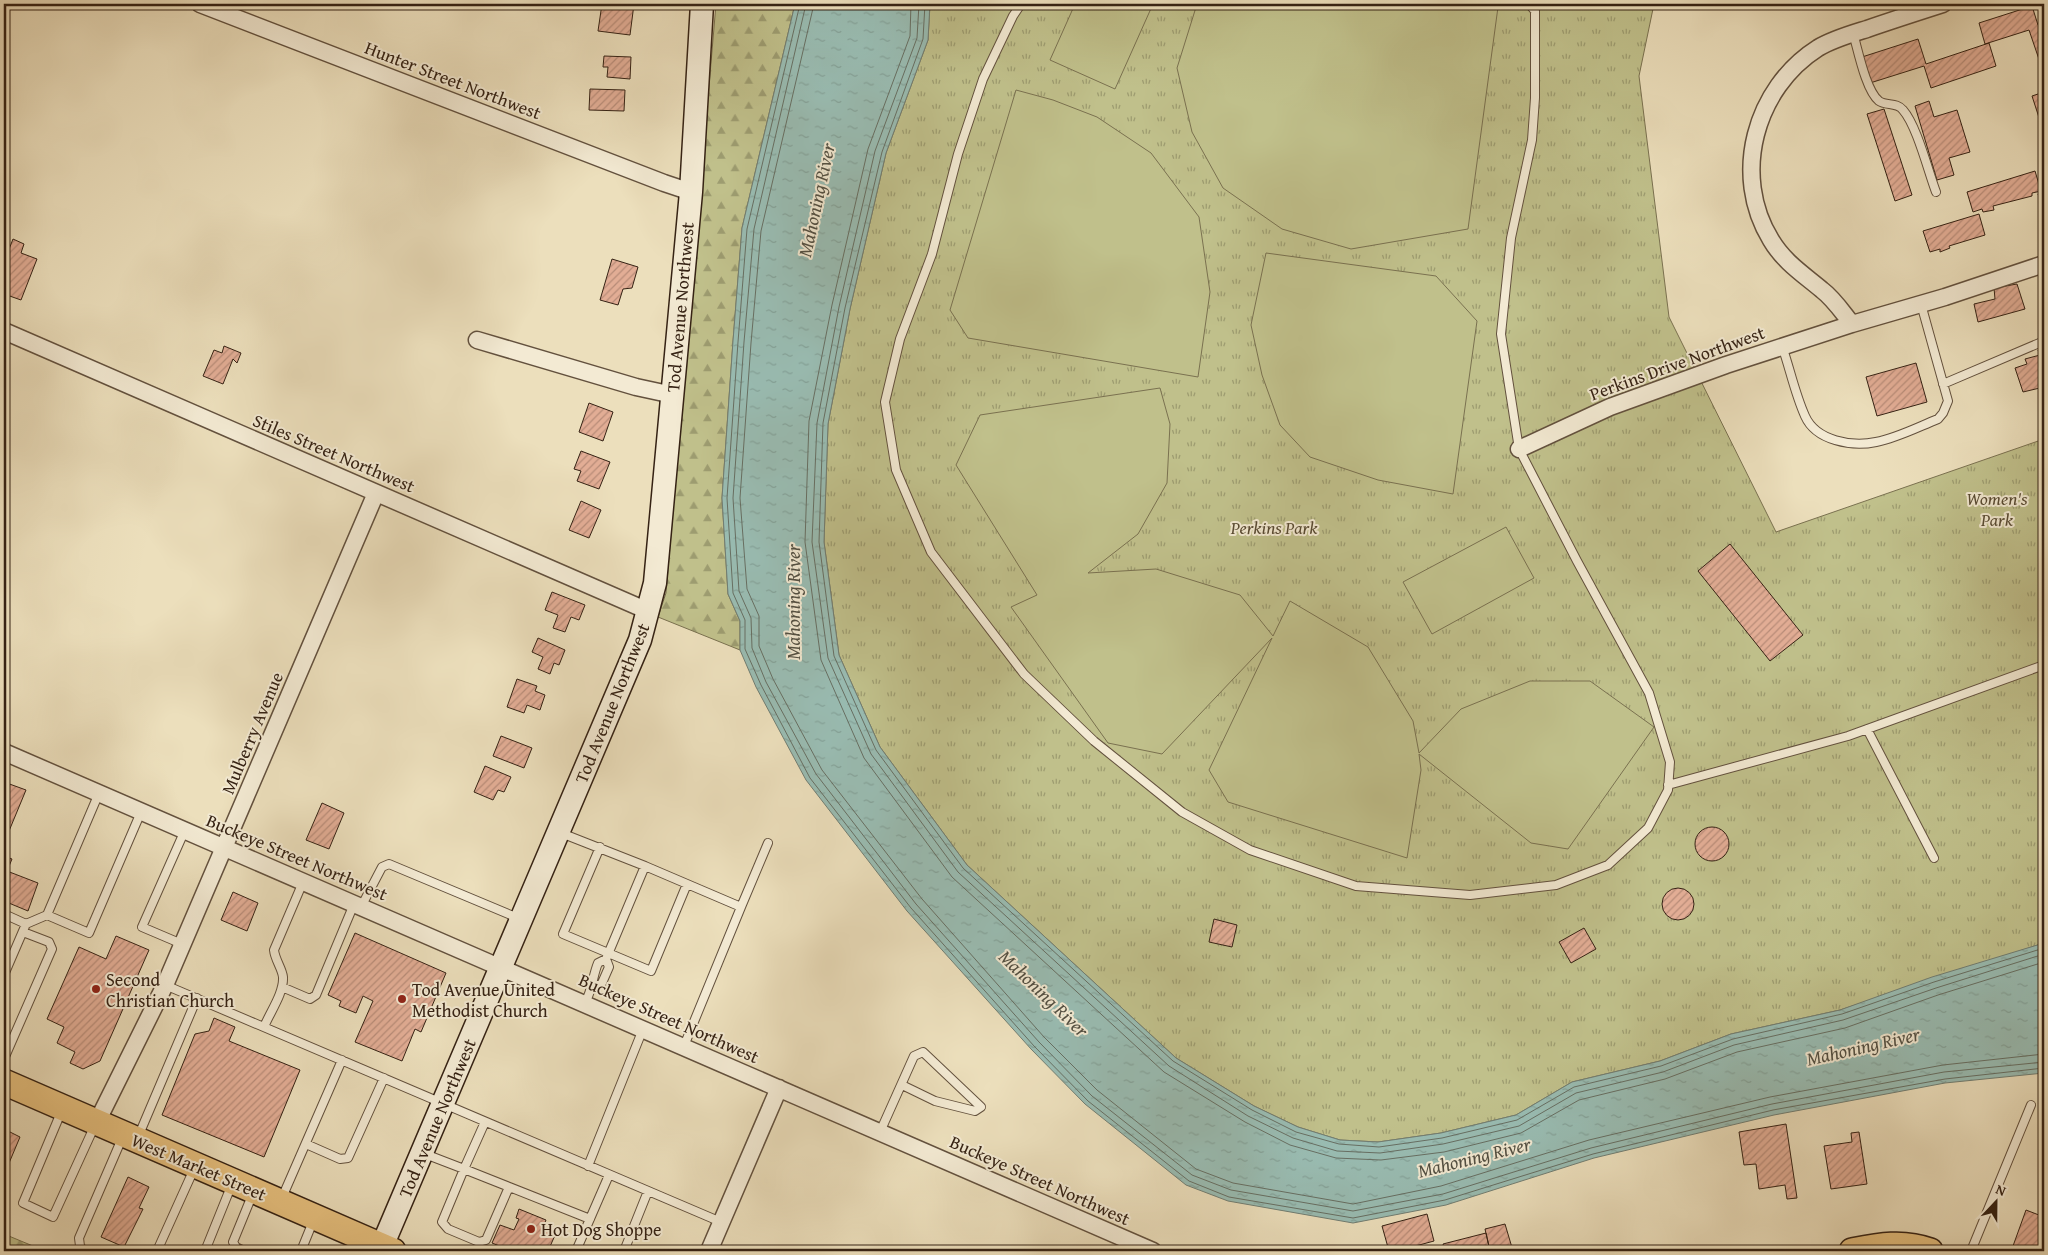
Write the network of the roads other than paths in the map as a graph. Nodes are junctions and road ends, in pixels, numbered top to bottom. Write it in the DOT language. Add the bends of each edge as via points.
graph roads {
  1 [pos="200,4"];
  2 [pos="702,4"];
  3 [pos="1021,4"];
  4 [pos="1529,4"];
  5 [pos="1943,4"];
  6 [pos="1536,8"];
  7 [pos="1853,33"];
  8 [pos="691,192"];
  9 [pos="1936,192"];
  10 [pos="2044,264"];
  11 [pos="1920,304"];
  12 [pos="1852,324"];
  13 [pos="4,331"];
  14 [pos="477,340"];
  15 [pos="2044,341"];
  16 [pos="1782,346"];
  17 [pos="1943,384"];
  18 [pos="673,395"];
  19 [pos="1519,449"];
  20 [pos="376,493"];
  21 [pos="648,611"];
  22 [pos="2044,665"];
  23 [pos="1867,729"];
  24 [pos="4,752"];
  25 [pos="1668,785"];
  26 [pos="99,793"];
  27 [pos="141,812"];
  28 [pos="185,830"];
  29 [pos="559,832"];
  30 [pos="768,843"];
  31 [pos="225,848"];
  32 [pos="600,848"];
  33 [pos="1934,858"];
  34 [pos="645,866"];
  35 [pos="303,882"];
  36 [pos="687,884"];
  37 [pos="358,905"];
  38 [pos="742,908"];
  39 [pos="4,914"];
  40 [pos="47,916"];
  41 [pos="522,920"];
  42 [pos="25,928"];
  43 [pos="182,944"];
  44 [pos="607,956"];
  45 [pos="502,968"];
  46 [pos="4,975"];
  47 [pos="165,984"];
  48 [pos="282,987"];
  49 [pos="197,998"];
  50 [pos="585,1003"];
  51 [pos="264,1027"];
  52 [pos="643,1029"];
  53 [pos="684,1046"];
  54 [pos="4,1059"];
  55 [pos="342,1060"];
  56 [pos="384,1078"];
  57 [pos="4,1082"];
  58 [pos="902,1085"];
  59 [pos="779,1088"];
  60 [pos="444,1103"];
  61 [pos="2031,1105"];
  62 [pos="63,1108"];
  63 [pos="97,1122"];
  64 [pos="485,1122"];
  65 [pos="880,1132"];
  66 [pos="131,1137"];
  67 [pos="306,1144"];
  68 [pos="423,1153"];
  69 [pos="196,1166"];
  70 [pos="588,1166"];
  71 [pos="464,1169"];
  72 [pos="609,1175"];
  73 [pos="244,1186"];
  74 [pos="509,1187"];
  75 [pos="648,1192"];
  76 [pos="280,1202"];
  77 [pos="314,1217"];
  78 [pos="590,1219"];
  79 [pos="721,1222"];
  80 [pos="385,1250"];
  81 [pos="84,1251"];
  82 [pos="157,1251"];
  83 [pos="205,1251"];
  84 [pos="244,1251"];
  85 [pos="301,1251"];
  86 [pos="576,1251"];
  87 [pos="624,1251"];
  88 [pos="709,1251"];
  89 [pos="1153,1251"];
  90 [pos="1852,1251"];
  91 [pos="1930,1251"];
  92 [pos="1971,1251"];
  1 -- 8 [label="street, Hunter Street Northwest"];
  2 -- 8 [label="main road, Tod Avenue Northwest"];
  3 -- 25 [label="lane" via="983,78 958,154 932,254 900,339 885,402 896,470 931,552 1024,674 1094,741 1182,812 1250,850 1356,886 1470,895 1556,885 1608,865 1630,847 1648,828"];
  4 -- 6 [label="lane"];
  5 -- 7 [label="street"];
  6 -- 19 [label="lane" via="1532,140 1511,238 1501,334"];
  7 -- 9 [label="lane" via="1872,95 1880,102 1903,109"];
  7 -- 12 [label="street" via="1819,47 1786,75 1765,106 1752,156 1758,213 1771,240 1792,267 1824,291"];
  8 -- 18 [label="main road, Tod Avenue Northwest"];
  10 -- 11 [label="street, Perkins Drive Northwest"];
  11 -- 12 [label="street, Perkins Drive Northwest"];
  11 -- 17 [label="lane"];
  12 -- 16 [label="street, Perkins Drive Northwest"];
  13 -- 20 [label="street, Stiles Street Northwest"];
  14 -- 18 [label="street"];
  15 -- 17 [label="lane"];
  16 -- 17 [label="lane" via="1806,417 1815,430 1833,440 1876,442 1938,419 1948,401"];
  16 -- 19 [label="street, Perkins Drive Northwest" via="1610,407"];
  18 -- 21 [label="main road, Tod Avenue Northwest" via="655,583"];
  19 -- 25 [label="lane" via="1649,693 1670,762"];
  20 -- 21 [label="street, Stiles Street Northwest"];
  20 -- 31 [label="street, Mulberry Avenue"];
  21 -- 29 [label="main road, Tod Avenue Northwest" via="640,640"];
  22 -- 23 [label="lane"];
  23 -- 25 [label="lane"];
  23 -- 33 [label="lane"];
  24 -- 26 [label="street, Buckeye Street Northwest"];
  26 -- 27 [label="street, Buckeye Street Northwest"];
  26 -- 40 [label="lane"];
  27 -- 28 [label="street, Buckeye Street Northwest"];
  27 -- 40 [label="lane" via="89,933"];
  28 -- 31 [label="street, Buckeye Street Northwest"];
  28 -- 43 [label="lane" via="142,927"];
  29 -- 32 [label="lane"];
  29 -- 41 [label="main road, Tod Avenue Northwest"];
  30 -- 38 [label="lane"];
  31 -- 35 [label="street, Buckeye Street Northwest"];
  31 -- 43 [label="street, Mulberry Avenue"];
  32 -- 34 [label="lane"];
  32 -- 44 [label="lane" via="563,934"];
  34 -- 36 [label="lane"];
  34 -- 44 [label="lane"];
  35 -- 37 [label="street, Buckeye Street Northwest"];
  35 -- 48 [label="lane" via="274,950 283,975"];
  36 -- 38 [label="lane"];
  36 -- 44 [label="lane" via="651,971"];
  37 -- 41 [label="lane" via="382,866 389,864"];
  37 -- 45 [label="street, Buckeye Street Northwest"];
  37 -- 48 [label="lane" via="316,995 310,999"];
  38 -- 53 [label="lane"];
  39 -- 42 [label="lane"];
  40 -- 42 [label="lane"];
  41 -- 45 [label="main road, Tod Avenue Northwest"];
  42 -- 46 [label="lane"];
  42 -- 54 [label="lane" via="49,942 52,949"];
  43 -- 47 [label="street, Mulberry Avenue"];
  44 -- 50 [label="lane" via="608,967 602,983 593,988"];
  45 -- 50 [label="street, Buckeye Street Northwest"];
  45 -- 60 [label="main road, Tod Avenue Northwest"];
  47 -- 49 [label="lane"];
  47 -- 63 [label="street, Mulberry Avenue"];
  48 -- 51 [label="lane"];
  49 -- 51 [label="lane"];
  49 -- 66 [label="lane"];
  50 -- 52 [label="street, Buckeye Street Northwest"];
  51 -- 55 [label="lane"];
  52 -- 53 [label="street, Buckeye Street Northwest"];
  52 -- 70 [label="lane"];
  53 -- 59 [label="street, Buckeye Street Northwest"];
  55 -- 56 [label="lane"];
  55 -- 67 [label="lane"];
  56 -- 60 [label="lane"];
  56 -- 67 [label="lane" via="348,1158 340,1159"];
  57 -- 62 [label="main road, West Market Street"];
  58 -- 58 [label="lane" via="914,1056 923,1052 981,1107 974,1111 934,1101"];
  58 -- 65 [label="lane"];
  59 -- 65 [label="street, Buckeye Street Northwest"];
  59 -- 79 [label="street"];
  60 -- 64 [label="lane"];
  60 -- 68 [label="main road, Tod Avenue Northwest"];
  61 -- 92 [label="lane"];
  62 -- 63 [label="main road, West Market Street"];
  62 -- 63 [label="lane" via="22,1203 54,1217"];
  63 -- 66 [label="main road, West Market Street"];
  64 -- 70 [label="lane"];
  64 -- 71 [label="lane"];
  65 -- 89 [label="street, Buckeye Street Northwest"];
  66 -- 69 [label="main road, West Market Street"];
  66 -- 81 [label="lane" via="79,1238"];
  67 -- 76 [label="lane"];
  68 -- 71 [label="lane"];
  68 -- 80 [label="main road, Tod Avenue Northwest"];
  69 -- 73 [label="main road, West Market Street"];
  69 -- 82 [label="lane"];
  70 -- 72 [label="lane"];
  71 -- 74 [label="lane"];
  71 -- 74 [label="lane" via="442,1222 448,1229 478,1242 486,1240"];
  72 -- 75 [label="lane"];
  72 -- 78 [label="lane"];
  73 -- 76 [label="main road, West Market Street"];
  73 -- 83 [label="lane"];
  73 -- 84 [label="lane" via="233,1242 236,1248"];
  74 -- 78 [label="lane"];
  75 -- 79 [label="lane"];
  75 -- 87 [label="lane"];
  76 -- 77 [label="main road, West Market Street"];
  77 -- 80 [label="main road, West Market Street"];
  77 -- 85 [label="lane"];
  78 -- 86 [label="lane"];
  79 -- 88 [label="street"];
  90 -- 91 [label="main road" via="1903,1245"];
}
